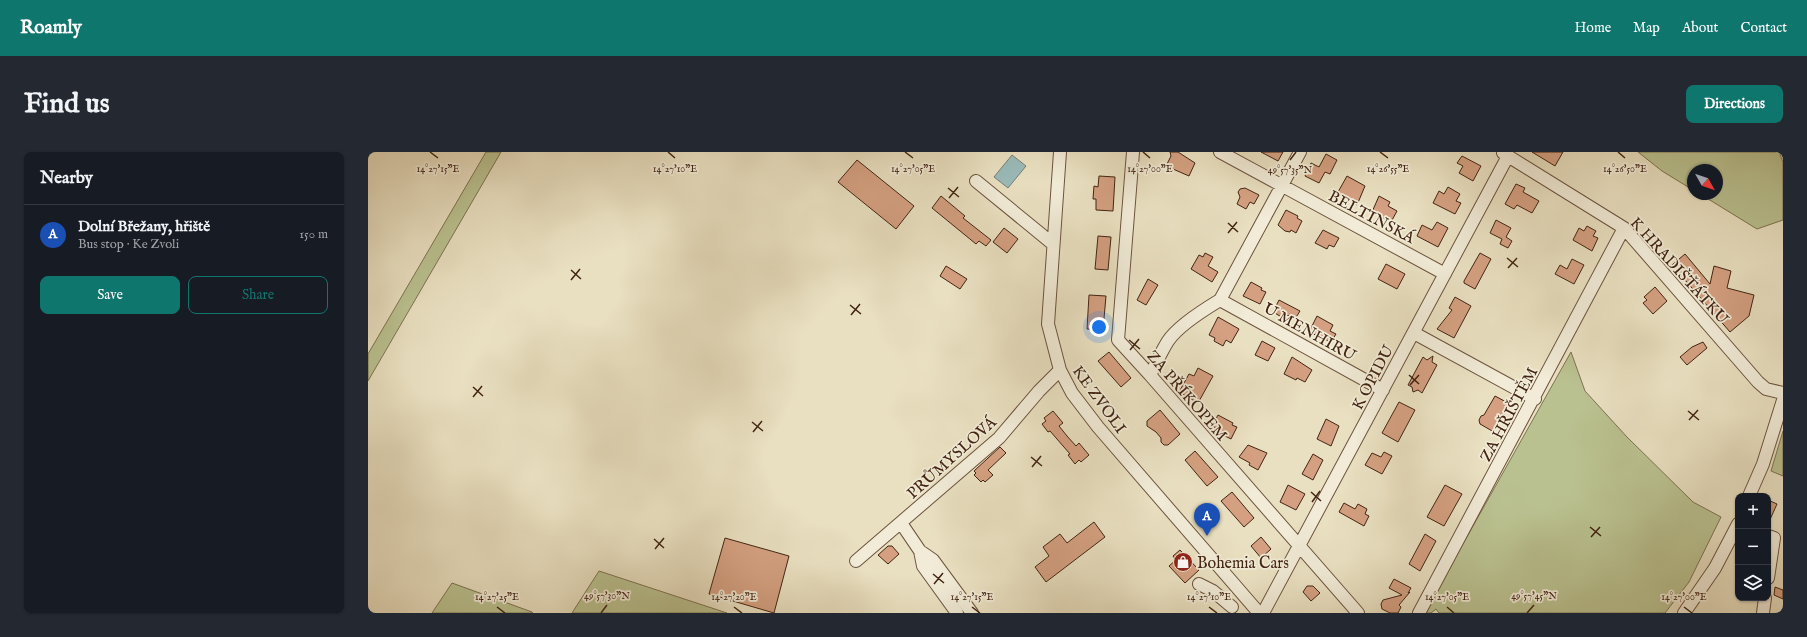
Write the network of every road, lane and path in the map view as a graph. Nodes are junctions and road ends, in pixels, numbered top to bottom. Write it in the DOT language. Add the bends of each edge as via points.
graph roads {
  1 [pos="1060,152"];
  2 [pos="1133,152"];
  3 [pos="1220,152"];
  4 [pos="1300,152"];
  5 [pos="1505,154"];
  6 [pos="976,181"];
  7 [pos="1282,186"];
  8 [pos="1624,228"];
  9 [pos="1053,244"];
  10 [pos="1445,274"];
  11 [pos="1220,300"];
  12 [pos="1414,333"];
  13 [pos="1060,370"];
  14 [pos="1150,375"];
  15 [pos="1384,390"];
  16 [pos="1783,393"];
  17 [pos="1535,399"];
  18 [pos="1783,400"];
  19 [pos="1750,493"];
  20 [pos="901,523"];
  21 [pos="1736,529"];
  22 [pos="1775,538"];
  23 [pos="1299,547"];
  24 [pos="920,551"];
  25 [pos="856,561"];
  26 [pos="1770,565"];
  27 [pos="1199,584"];
  28 [pos="1246,597"];
  29 [pos="1765,601"];
  30 [pos="1228,610"];
  31 [pos="956,613"];
  32 [pos="972,613"];
  33 [pos="1259,613"];
  34 [pos="1263,613"];
  35 [pos="1358,613"];
  36 [pos="1418,613"];
  37 [pos="1684,613"];
  38 [pos="1763,613"];
  1 -- 9 [label="street, KE ZVOLI"];
  2 -- 14 [label="street, ZA PŘÍKOPEM" via="1118,340"];
  3 -- 7 [label="street, BELTINSKÁ"];
  4 -- 7 [label="street"];
  5 -- 8 [label="street, K HRADIŠŤÁTKU"];
  5 -- 10 [label="street, K OPIDU"];
  6 -- 9 [label="street"];
  7 -- 10 [label="street, BELTINSKÁ"];
  7 -- 11 [label="street"];
  8 -- 16 [label="street, K HRADIŠŤÁTKU" via="1758,382 1766,389"];
  8 -- 17 [label="street, ZA HŘIŠTĚM"];
  9 -- 13 [label="street, KE ZVOLI" via="1048,324"];
  10 -- 12 [label="street, K OPIDU"];
  11 -- 14 [label="street" via="1175,333"];
  11 -- 15 [label="street, U MENHIRU"];
  12 -- 15 [label="street, K OPIDU"];
  12 -- 17 [label="street"];
  13 -- 20 [label="street, PRŮMYSLOVÁ" via="999,438"];
  13 -- 28 [label="street, KE ZVOLI" via="1072,393 1098,427"];
  14 -- 23 [label="street, ZA PŘÍKOPEM"];
  15 -- 23 [label="street, K OPIDU"];
  17 -- 36 [label="street, ZA HŘIŠTĚM"];
  18 -- 19 [label="street" via="1763,464"];
  20 -- 24 [label="street"];
  20 -- 25 [label="street, PRŮMYSLOVÁ"];
  21 -- 37 [label="street" via="1715,568"];
  22 -- 26 [label="street"];
  23 -- 34 [label="street, K OPIDU"];
  23 -- 35 [label="street, ZA PŘÍKOPEM"];
  24 -- 31 [label="street" via="923,566"];
  24 -- 32 [label="street" via="933,560"];
  27 -- 30 [label="street" via="1213,591"];
  28 -- 30 [label="street"];
  28 -- 33 [label="street, KE ZVOLI"];
  29 -- 38 [label="street"];
}
